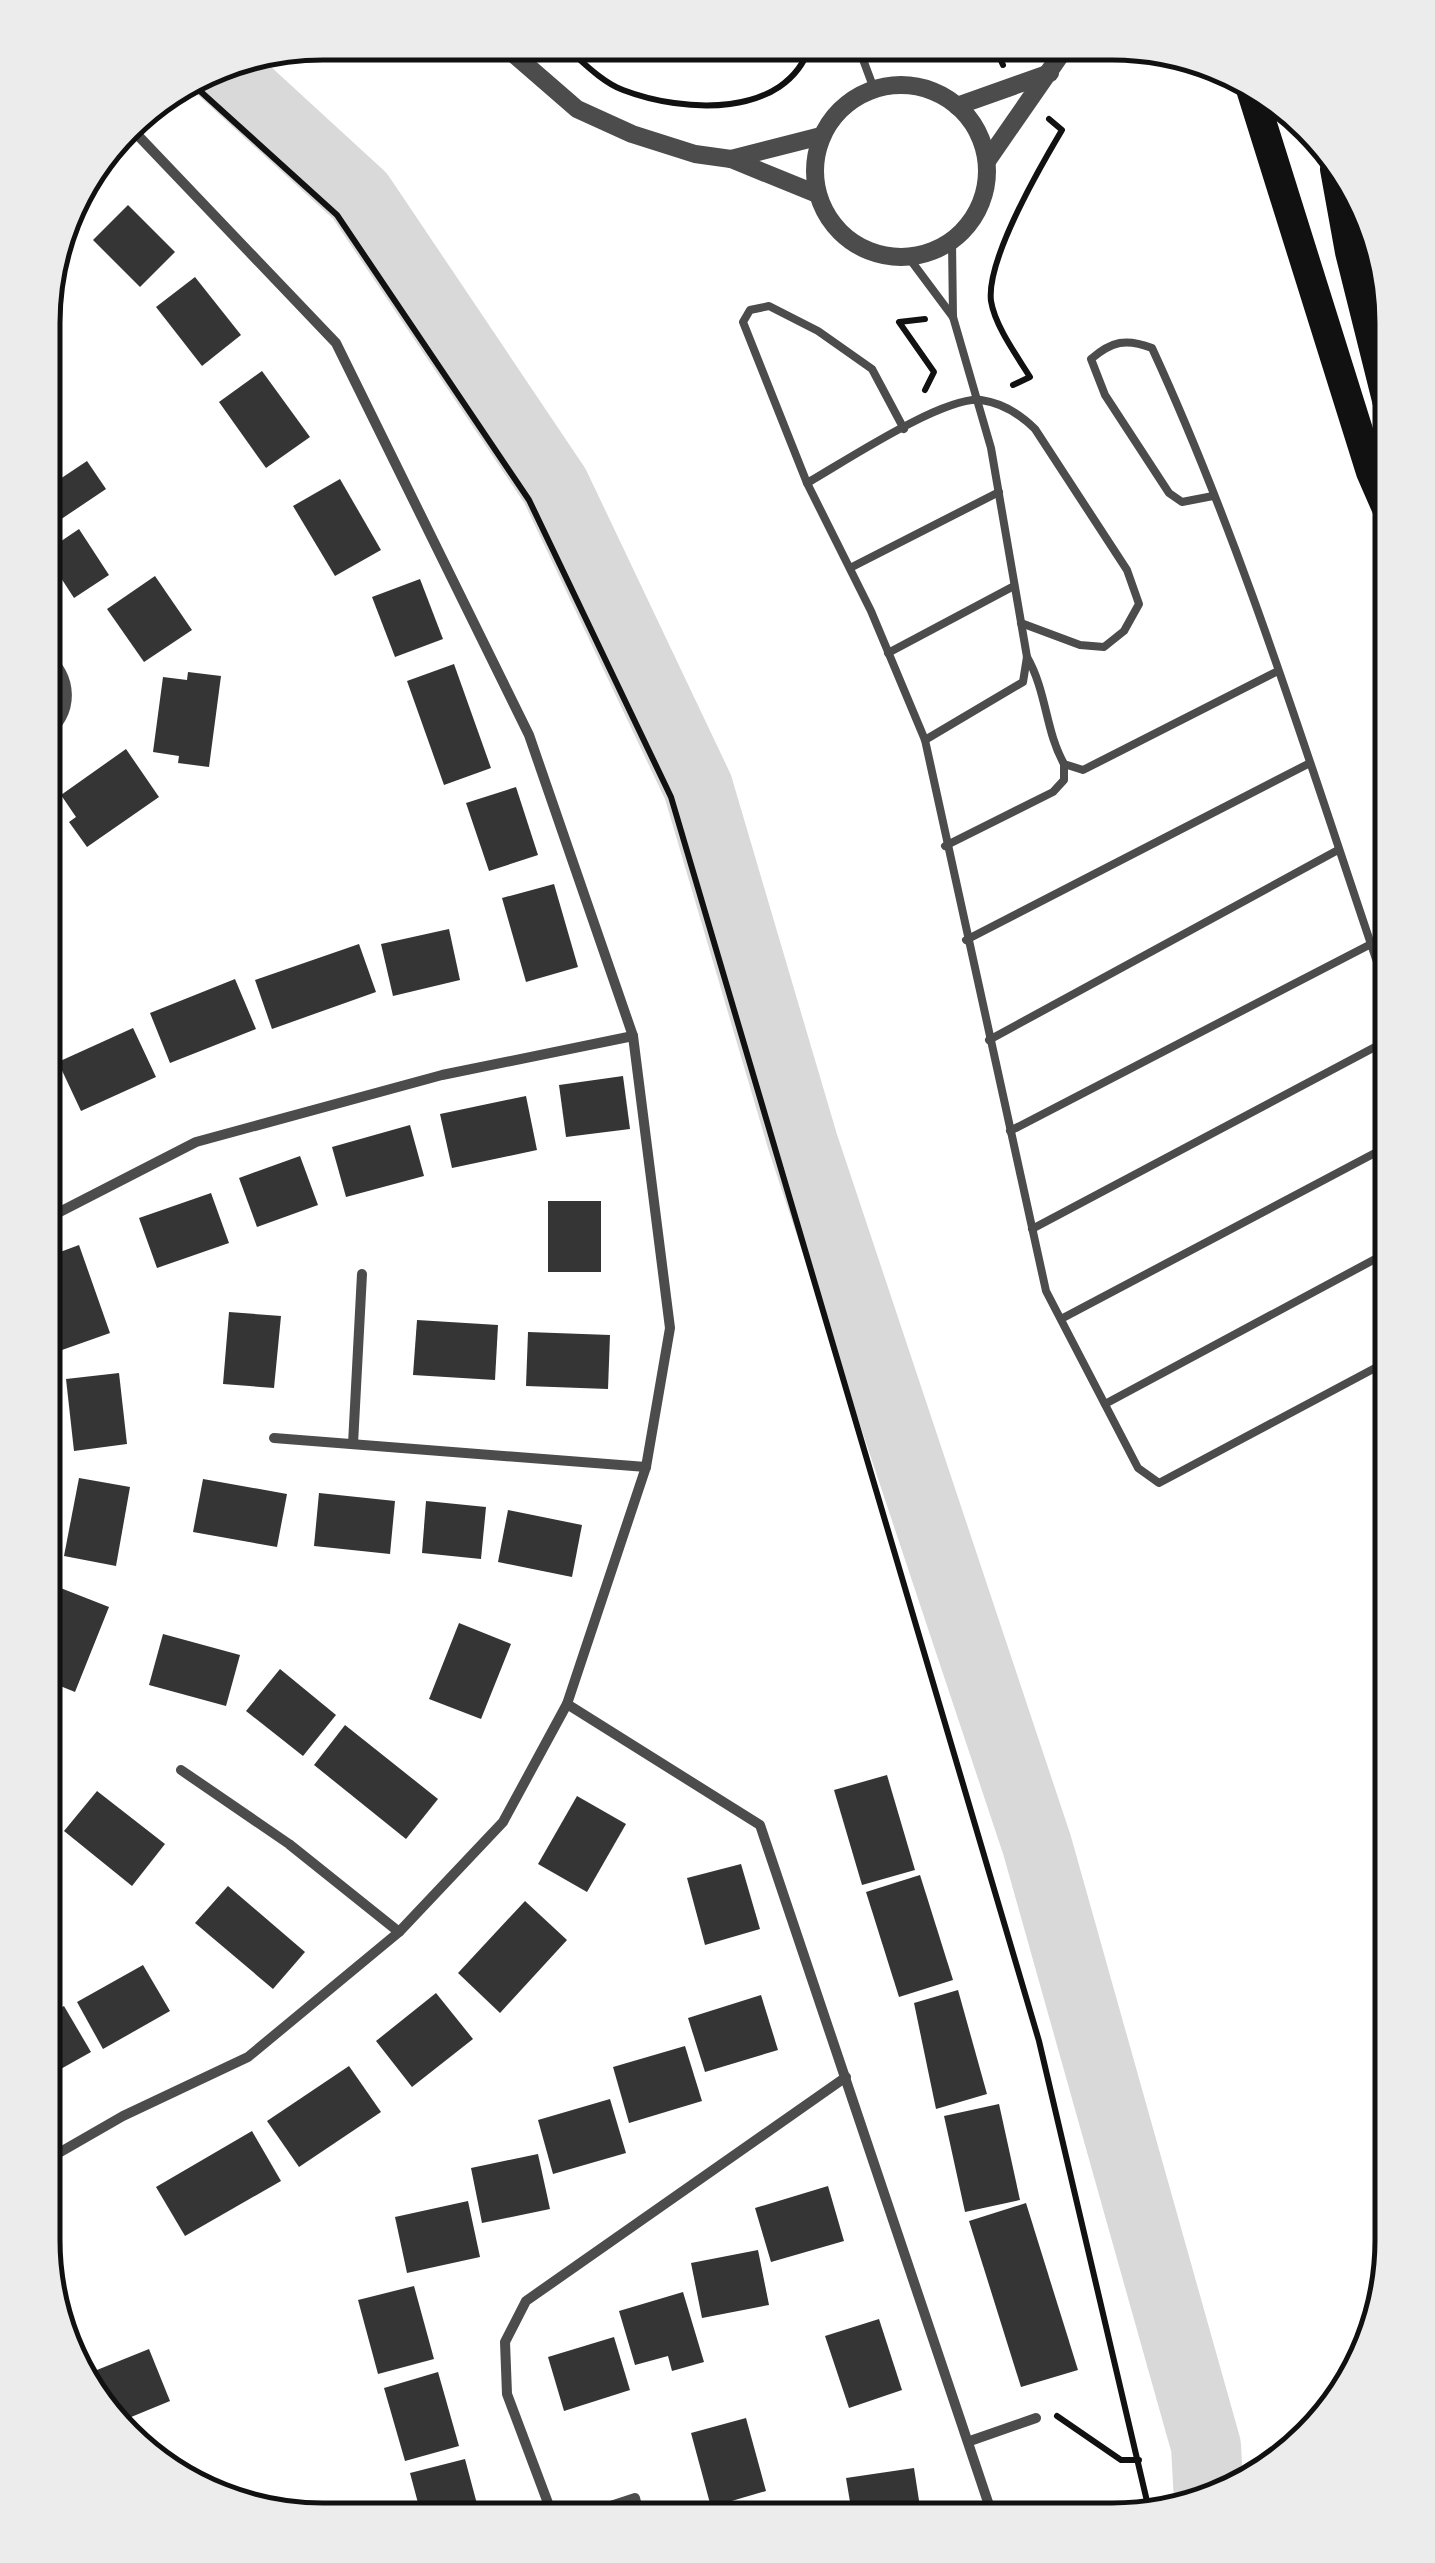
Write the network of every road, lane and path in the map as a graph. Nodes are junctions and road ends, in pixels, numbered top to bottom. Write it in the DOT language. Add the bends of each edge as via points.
graph roads {
  1 [pos="520,60"];
  2 [pos="582,60"];
  3 [pos="805,60"];
  4 [pos="863,60"];
  5 [pos="1058,60"];
  6 [pos="1050,74"];
  7 [pos="874,88"];
  8 [pos="200,90"];
  9 [pos="1029,102"];
  10 [pos="1255,102"];
  11 [pos="957,106"];
  12 [pos="138,136"];
  13 [pos="821,136"];
  14 [pos="731,159"];
  15 [pos="987,161"];
  16 [pos="1339,191"];
  17 [pos="817,194"];
  18 [pos="952,242"];
  19 [pos="909,258"];
  20 [pos="953,316"];
  21 [pos="1375,352"];
  22 [pos="980,400"];
  23 [pos="904,429"];
  24 [pos="1375,478"];
  25 [pos="807,483"];
  26 [pos="999,492"];
  27 [pos="1213,496"];
  28 [pos="850,568"];
  29 [pos="1014,586"];
  30 [pos="1021,623"];
  31 [pos="888,653"];
  32 [pos="1027,657"];
  33 [pos="60,671"];
  34 [pos="1276,672"];
  35 [pos="60,718"];
  36 [pos="925,740"];
  37 [pos="1064,764"];
  38 [pos="1308,764"];
  39 [pos="945,846"];
  40 [pos="1338,850"];
  41 [pos="966,940"];
  42 [pos="1371,944"];
  43 [pos="1375,955"];
  44 [pos="634,1036"];
  45 [pos="989,1040"];
  46 [pos="1375,1047"];
  47 [pos="1010,1131"];
  48 [pos="1375,1153"];
  49 [pos="60,1212"];
  50 [pos="1032,1230"];
  51 [pos="1375,1259"];
  52 [pos="362,1274"];
  53 [pos="1061,1319"];
  54 [pos="1374,1368"];
  55 [pos="1105,1404"];
  56 [pos="274,1438"];
  57 [pos="353,1444"];
  58 [pos="646,1467"];
  59 [pos="567,1704"];
  60 [pos="181,1770"];
  61 [pos="399,1932"];
  62 [pos="846,2077"];
  63 [pos="60,2152"];
  64 [pos="1036,2418"];
  65 [pos="970,2441"];
  66 [pos="1138,2460"];
  67 [pos="1147,2501"];
  68 [pos="548,2503"];
  69 [pos="989,2503"];
  1 -- 14 [label="street" via="577,109 632,134"];
  2 -- 3 [label="path" via="619,89 670,104 726,105 772,93 800,72"];
  4 -- 7 [label="lane"];
  5 -- 6 [label="street"];
  6 -- 9 [label="street"];
  6 -- 11 [label="street"];
  7 -- 11 [label="street" via="918,86"];
  7 -- 13 [label="street" via="834,115"];
  8 -- 66 [label="path" via="338,215 529,500 671,797 1039,2041"];
  9 -- 15 [label="street"];
  9 -- 22 [label="path" via="1062,130 1026,193 991,301 1030,377"];
  10 -- 24 [label="highway"];
  11 -- 15 [label="street" via="982,140"];
  12 -- 44 [label="street" via="336,342 529,735"];
  13 -- 14 [label="street"];
  13 -- 17 [label="street"];
  14 -- 17 [label="street"];
  15 -- 18 [label="street" via="986,192"];
  16 -- 21 [label="highway"];
  17 -- 19 [label="street" via="842,235 885,257"];
  18 -- 19 [label="street"];
  18 -- 20 [label="lane"];
  19 -- 20 [label="lane"];
  20 -- 22 [label="lane"];
  22 -- 23 [label="lane" via="946,406"];
  22 -- 26 [label="lane"];
  22 -- 30 [label="lane" via="1018,413 1036,428 1126,570 1139,604 1124,631 1104,647 1080,646"];
  23 -- 25 [label="lane"];
  23 -- 25 [label="lane" via="872,369 769,306 750,310 743,322"];
  25 -- 28 [label="lane"];
  26 -- 28 [label="lane"];
  26 -- 29 [label="lane"];
  27 -- 27 [label="lane" via="1152,348 1131,340 1108,345 1090,359 1104,395 1169,494 1182,502"];
  27 -- 34 [label="lane"];
  28 -- 31 [label="lane"];
  29 -- 30 [label="lane"];
  29 -- 31 [label="lane"];
  30 -- 32 [label="lane"];
  31 -- 36 [label="lane"];
  32 -- 36 [label="lane" via="1023,682"];
  32 -- 37 [label="lane" via="1042,684 1052,743"];
  33 -- 35 [label="street" via="68,693"];
  34 -- 37 [label="lane" via="1083,770"];
  34 -- 38 [label="lane"];
  36 -- 39 [label="lane"];
  37 -- 39 [label="lane" via="1064,780 1052,792"];
  38 -- 40 [label="lane"];
  38 -- 41 [label="lane"];
  39 -- 41 [label="lane"];
  40 -- 42 [label="lane"];
  40 -- 45 [label="lane"];
  41 -- 45 [label="lane"];
  42 -- 43 [label="lane"];
  42 -- 47 [label="lane"];
  44 -- 49 [label="street" via="442,1075 196,1142"];
  44 -- 58 [label="street" via="670,1328"];
  45 -- 47 [label="lane"];
  46 -- 50 [label="lane"];
  47 -- 50 [label="lane"];
  48 -- 53 [label="lane"];
  50 -- 53 [label="lane" via="1046,1292"];
  51 -- 55 [label="lane"];
  52 -- 57 [label="street"];
  53 -- 55 [label="lane"];
  54 -- 55 [label="lane" via="1160,1483 1138,1468"];
  56 -- 57 [label="street"];
  57 -- 58 [label="street"];
  58 -- 59 [label="street"];
  59 -- 61 [label="street" via="503,1822"];
  59 -- 62 [label="street" via="760,1825"];
  60 -- 61 [label="street" via="289,1844"];
  61 -- 63 [label="street" via="248,2056"];
  62 -- 65 [label="street"];
  62 -- 68 [label="street" via="526,2302 505,2342 508,2394"];
  64 -- 65 [label="street"];
  64 -- 66 [label="path" via="1061,2416 1120,2460"];
  65 -- 69 [label="street"];
  66 -- 67 [label="path"];
}
